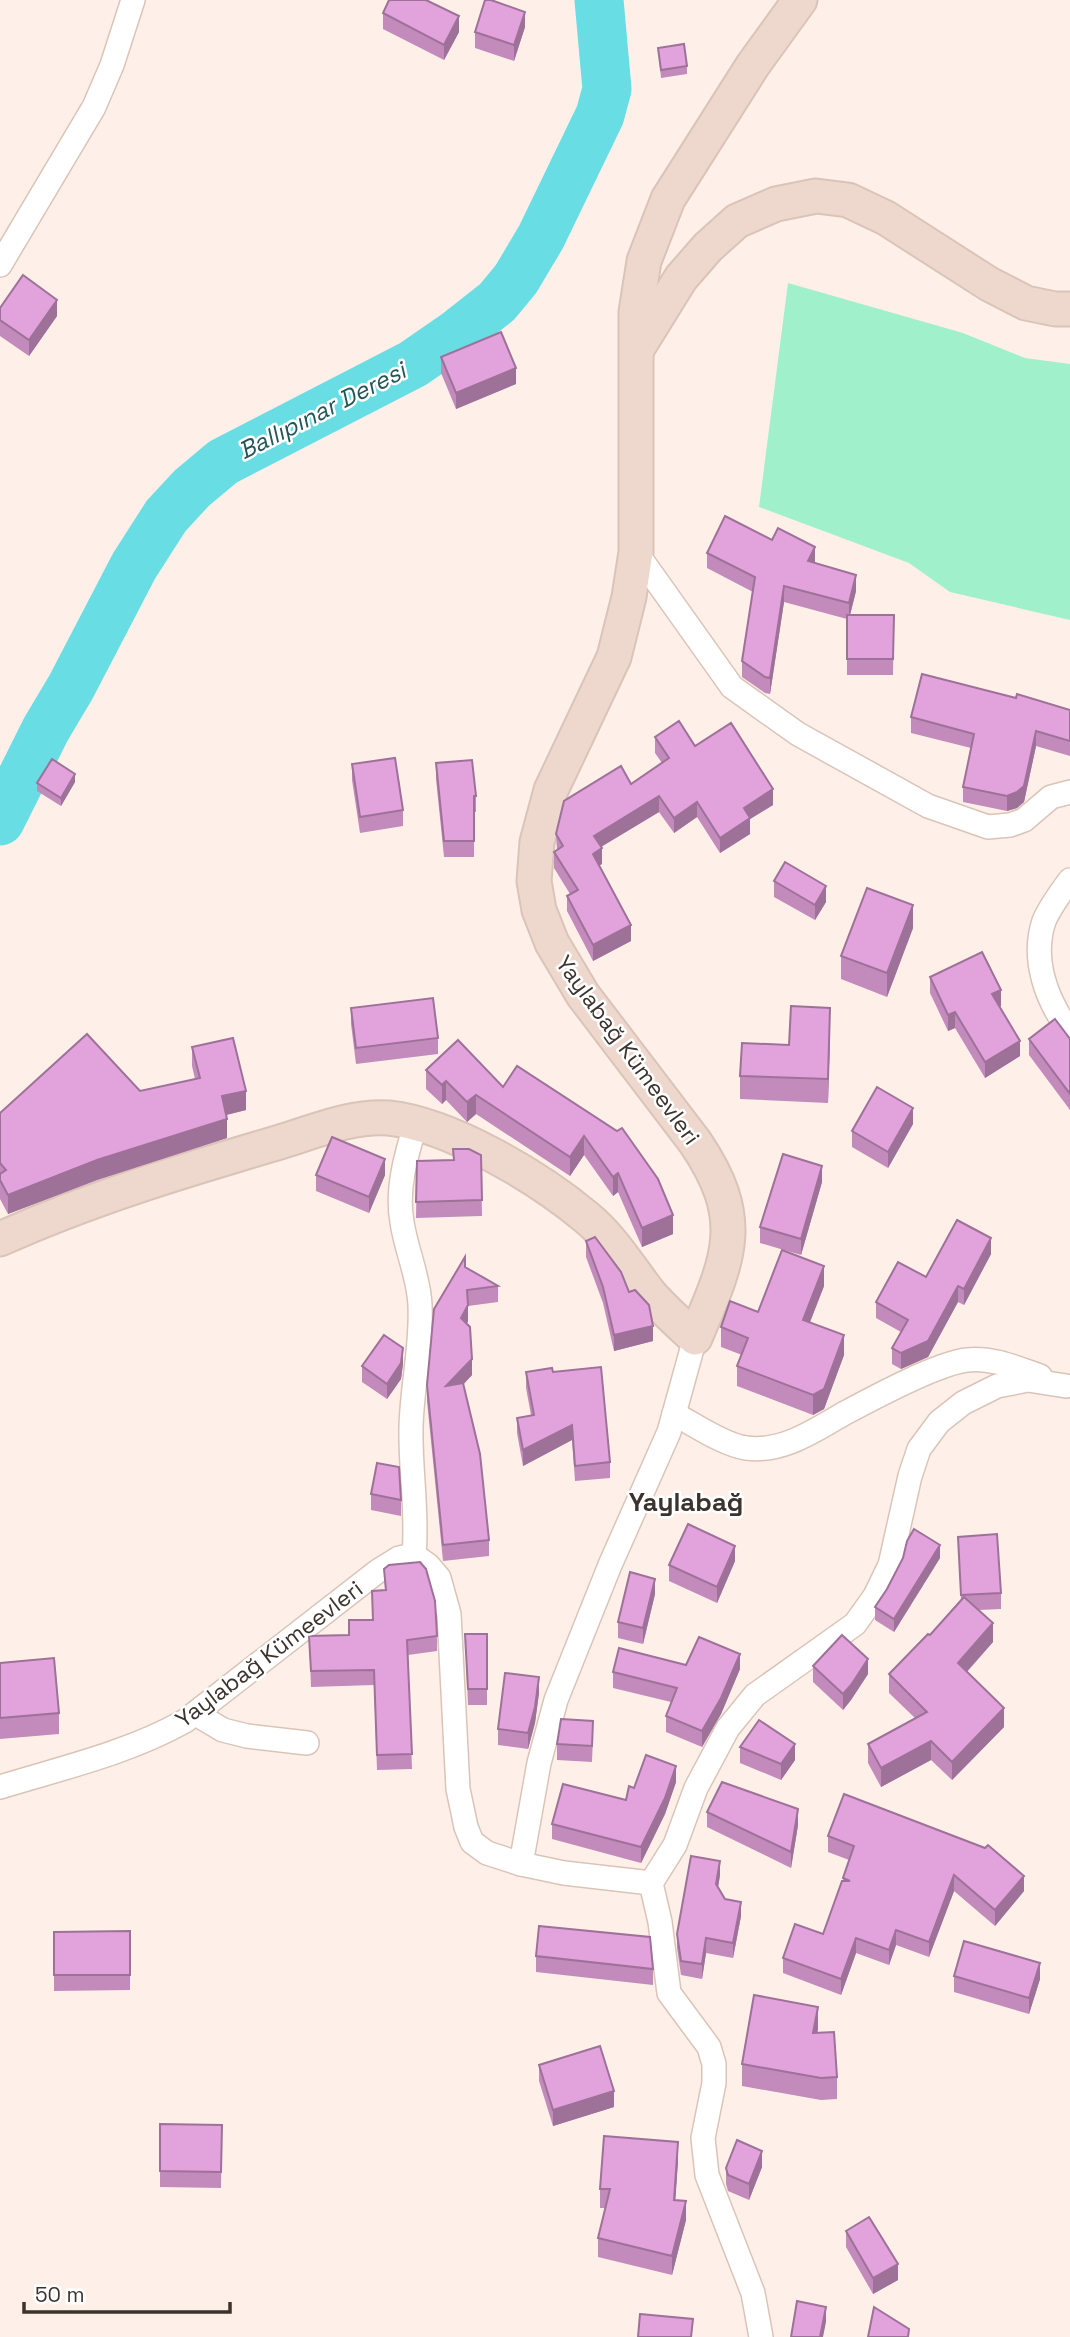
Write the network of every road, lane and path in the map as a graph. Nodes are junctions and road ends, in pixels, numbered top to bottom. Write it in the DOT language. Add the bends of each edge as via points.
graph roads {
  1 [pos="133,0"];
  2 [pos="800,0"];
  3 [pos="0,265"];
  4 [pos="1070,309"];
  5 [pos="635,351"];
  6 [pos="636,552"];
  7 [pos="1070,792"];
  8 [pos="1070,880"];
  9 [pos="1070,1032"];
  10 [pos="416,1124"];
  11 [pos="0,1239"];
  12 [pos="695,1338"];
  13 [pos="1068,1386"];
  14 [pos="674,1414"];
  15 [pos="414,1555"];
  16 [pos="195,1714"];
  17 [pos="307,1743"];
  18 [pos="0,1787"];
  19 [pos="521,1864"];
  20 [pos="651,1883"];
  21 [pos="761,2337"];
  1 -- 3 [label="street" via="94,107"];
  2 -- 5 [label="street, Yaylabağ Kümeevleri" via="668,199 643,261"];
  4 -- 5 [label="street" via="1026,303 886,218 848,200 816,196 776,204 737,221 681,278"];
  5 -- 6 [label="street, Yaylabağ Kümeevleri"];
  6 -- 7 [label="street" via="732,687 808,740 928,806 988,827 1024,820 1051,797"];
  6 -- 12 [label="street, Yaylabağ Kümeevleri" via="614,657 551,790 537,842 534,881 552,943 583,995 695,1142 722,1190 729,1243 722,1275"];
  8 -- 9 [label="street" via="1045,920 1039,944 1041,972 1054,1011"];
  10 -- 11 [label="street" via="386,1118 306,1134 103,1196"];
  10 -- 12 [label="street" via="468,1143 583,1214 602,1231 652,1296"];
  10 -- 15 [label="street" via="400,1202 420,1304 411,1430"];
  12 -- 14 [label="street, Yaylabağ Kümeevleri"];
  13 -- 14 [label="street" via="997,1362 968,1359 941,1367 777,1447 745,1448"];
  13 -- 20 [label="street" via="1028,1380 997,1386 939,1422 919,1449 890,1565 875,1596 855,1624 755,1695 728,1728 696,1788 675,1845"];
  14 -- 19 [label="street, Yaylabağ Kümeevleri" via="556,1700"];
  15 -- 16 [label="street, Yaylabağ Kümeevleri" via="378,1571"];
  15 -- 19 [label="street" via="439,1578 449,1614 458,1789 466,1826 472,1842 487,1853"];
  16 -- 17 [label="street" via="247,1737"];
  16 -- 18 [label="street, Yaylabağ Kümeevleri" via="161,1735"];
  19 -- 20 [label="street"];
  20 -- 21 [label="street" via="669,1993 709,2047 714,2064 703,2138 707,2175 753,2293"];
}
